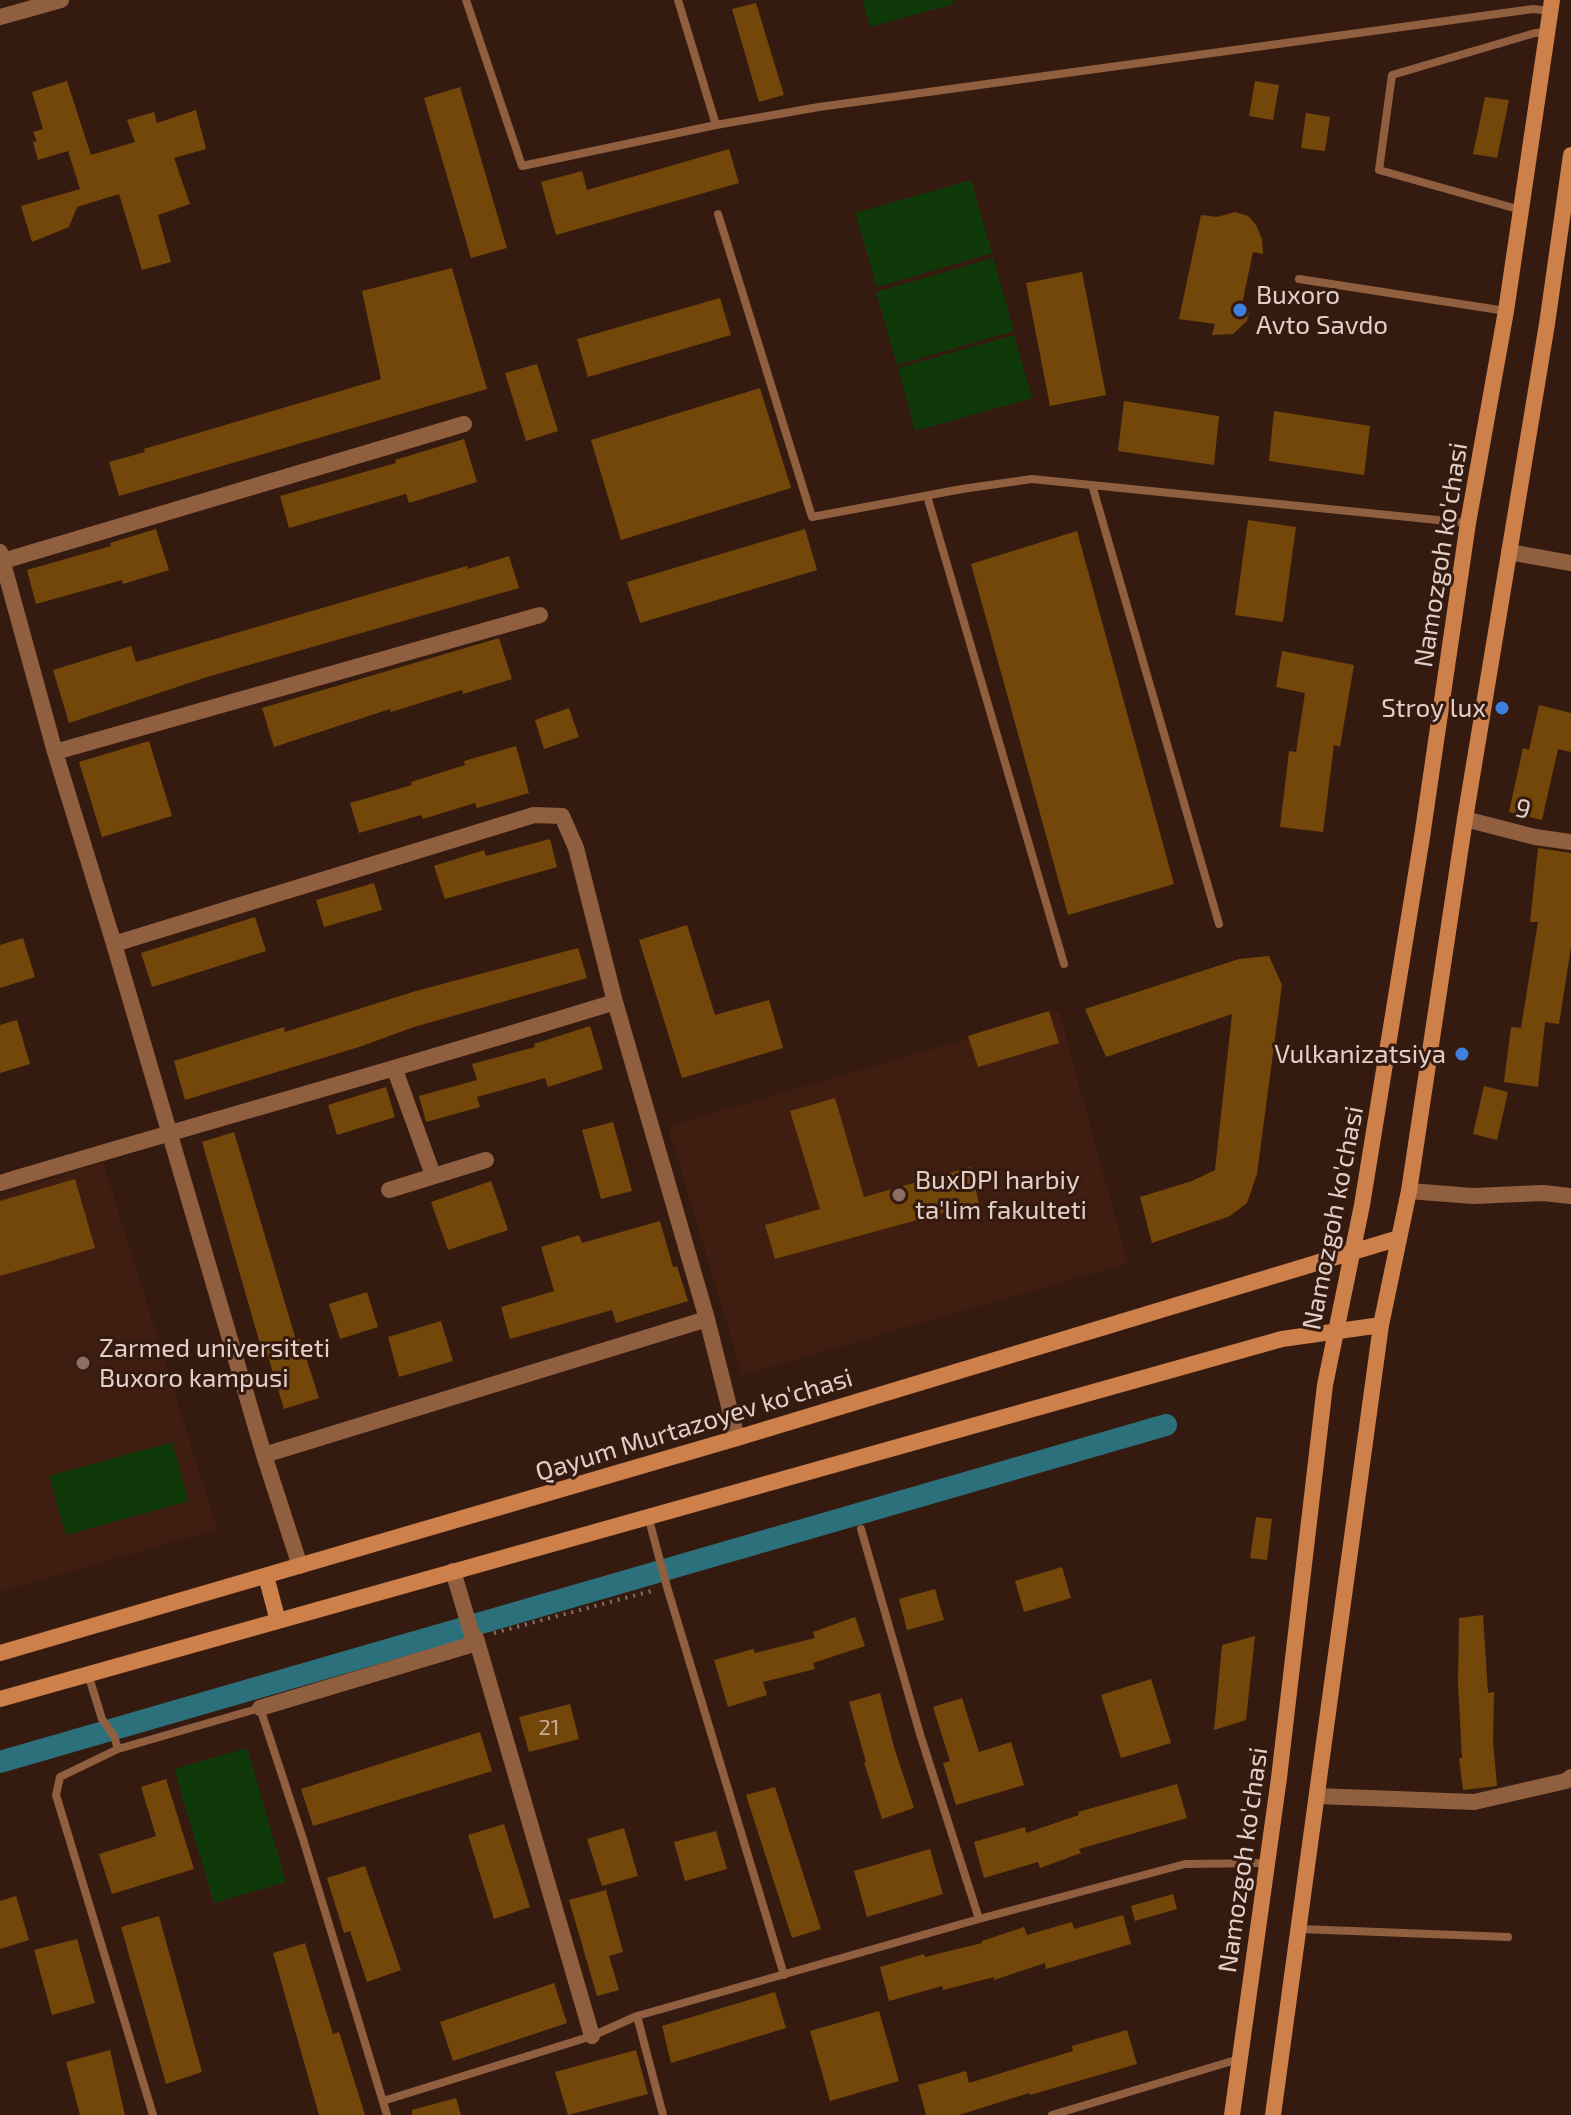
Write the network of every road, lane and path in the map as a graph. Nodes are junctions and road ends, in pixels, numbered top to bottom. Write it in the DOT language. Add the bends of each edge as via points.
graph roads {
  1 [pos="61,0"];
  2 [pos="466,0"];
  3 [pos="678,0"];
  4 [pos="1551,5"];
  5 [pos="0,17"];
  6 [pos="1548,32"];
  7 [pos="716,125"];
  8 [pos="1571,155"];
  9 [pos="1521,210"];
  10 [pos="718,214"];
  11 [pos="1299,279"];
  12 [pos="1506,311"];
  13 [pos="464,424"];
  14 [pos="1092,485"];
  15 [pos="927,496"];
  16 [pos="1468,523"];
  17 [pos="1509,552"];
  18 [pos="1,556"];
  19 [pos="1571,563"];
  20 [pos="540,615"];
  21 [pos="55,752"];
  22 [pos="1465,819"];
  23 [pos="1571,842"];
  24 [pos="1219,924"];
  25 [pos="114,944"];
  26 [pos="1064,964"];
  27 [pos="615,1002"];
  28 [pos="395,1070"];
  29 [pos="170,1132"];
  30 [pos="486,1160"];
  31 [pos="433,1175"];
  32 [pos="0,1183"];
  33 [pos="389,1190"];
  34 [pos="1409,1191"];
  35 [pos="1571,1196"];
  36 [pos="1399,1238"];
  37 [pos="1353,1250"];
  38 [pos="707,1319"];
  39 [pos="1381,1325"];
  40 [pos="1336,1332"];
  41 [pos="737,1438"];
  42 [pos="264,1455"];
  43 [pos="648,1516"];
  44 [pos="861,1529"];
  45 [pos="300,1566"];
  46 [pos="453,1571"];
  47 [pos="266,1576"];
  48 [pos="665,1582"];
  49 [pos="278,1621"];
  50 [pos="475,1639"];
  51 [pos="0,1653"];
  52 [pos="88,1674"];
  53 [pos="0,1699"];
  54 [pos="260,1708"];
  55 [pos="118,1749"];
  56 [pos="1571,1777"];
  57 [pos="1317,1796"];
  58 [pos="1266,1863"];
  59 [pos="979,1919"];
  60 [pos="1300,1929"];
  61 [pos="1508,1937"];
  62 [pos="784,1975"];
  63 [pos="637,2016"];
  64 [pos="592,2036"];
  65 [pos="1240,2059"];
  66 [pos="383,2101"];
  67 [pos="153,2115"];
  68 [pos="387,2115"];
  69 [pos="663,2115"];
  70 [pos="1052,2115"];
  71 [pos="1232,2115"];
  72 [pos="1273,2115"];
  1 -- 5 [label="street"];
  2 -- 7 [label="lane" via="522,166"];
  3 -- 7 [label="lane"];
  4 -- 6 [label="main road, Namozgoh ko'chasi"];
  4 -- 7 [label="lane"];
  6 -- 9 [label="main road, Namozgoh ko'chasi"];
  6 -- 9 [label="lane" via="1392,75 1383,128 1379,170"];
  8 -- 17 [label="main road"];
  9 -- 12 [label="main road, Namozgoh ko'chasi"];
  10 -- 15 [label="lane" via="812,517"];
  11 -- 12 [label="lane"];
  12 -- 16 [label="main road, Namozgoh ko'chasi"];
  13 -- 18 [label="street"];
  14 -- 15 [label="lane" via="1032,479"];
  14 -- 16 [label="lane"];
  14 -- 24 [label="lane"];
  15 -- 26 [label="lane"];
  16 -- 37 [label="main road, Namozgoh ko'chasi"];
  17 -- 19 [label="street"];
  17 -- 22 [label="main road"];
  18 -- 21 [label="street"];
  20 -- 21 [label="street"];
  21 -- 25 [label="street"];
  22 -- 23 [label="street, 9"];
  22 -- 34 [label="main road"];
  25 -- 27 [label="street" via="534,815 562,816 576,848"];
  25 -- 29 [label="street"];
  27 -- 28 [label="street"];
  27 -- 38 [label="street"];
  28 -- 29 [label="street"];
  28 -- 31 [label="street"];
  29 -- 32 [label="street"];
  29 -- 42 [label="street"];
  30 -- 31 [label="street"];
  31 -- 33 [label="street"];
  34 -- 35 [label="street"];
  34 -- 36 [label="main road"];
  36 -- 37 [label="main road, Qayum Murtazoyev ko'chasi"];
  36 -- 39 [label="main road"];
  37 -- 40 [label="main road, Namozgoh ko'chasi"];
  37 -- 41 [label="main road, Qayum Murtazoyev ko'chasi"];
  38 -- 41 [label="street"];
  38 -- 42 [label="street"];
  39 -- 40 [label="main road"];
  39 -- 57 [label="main road"];
  40 -- 43 [label="main road" via="1282,1339"];
  40 -- 58 [label="main road, Namozgoh ko'chasi"];
  41 -- 45 [label="main road, Qayum Murtazoyev ko'chasi"];
  42 -- 45 [label="street"];
  43 -- 46 [label="main road"];
  43 -- 48 [label="lane"];
  44 -- 59 [label="lane"];
  45 -- 47 [label="main road, Qayum Murtazoyev ko'chasi"];
  46 -- 49 [label="main road"];
  46 -- 50 [label="street"];
  47 -- 49 [label="main road"];
  47 -- 51 [label="main road, Qayum Murtazoyev ko'chasi"];
  48 -- 50 [label="path"];
  48 -- 62 [label="lane"];
  49 -- 52 [label="main road"];
  50 -- 54 [label="street"];
  50 -- 64 [label="street"];
  52 -- 53 [label="main road"];
  52 -- 55 [label="lane"];
  54 -- 55 [label="lane"];
  54 -- 66 [label="lane"];
  55 -- 67 [label="lane" via="60,1777 56,1795"];
  56 -- 57 [label="street" via="1474,1802"];
  57 -- 60 [label="main road"];
  58 -- 59 [label="lane" via="1185,1864"];
  58 -- 65 [label="main road, Namozgoh ko'chasi"];
  59 -- 62 [label="lane"];
  60 -- 61 [label="lane"];
  60 -- 72 [label="main road"];
  62 -- 63 [label="lane"];
  63 -- 64 [label="lane"];
  63 -- 69 [label="lane"];
  64 -- 66 [label="lane"];
  65 -- 70 [label="lane"];
  65 -- 71 [label="main road, Namozgoh ko'chasi"];
  66 -- 68 [label="lane"];
}
